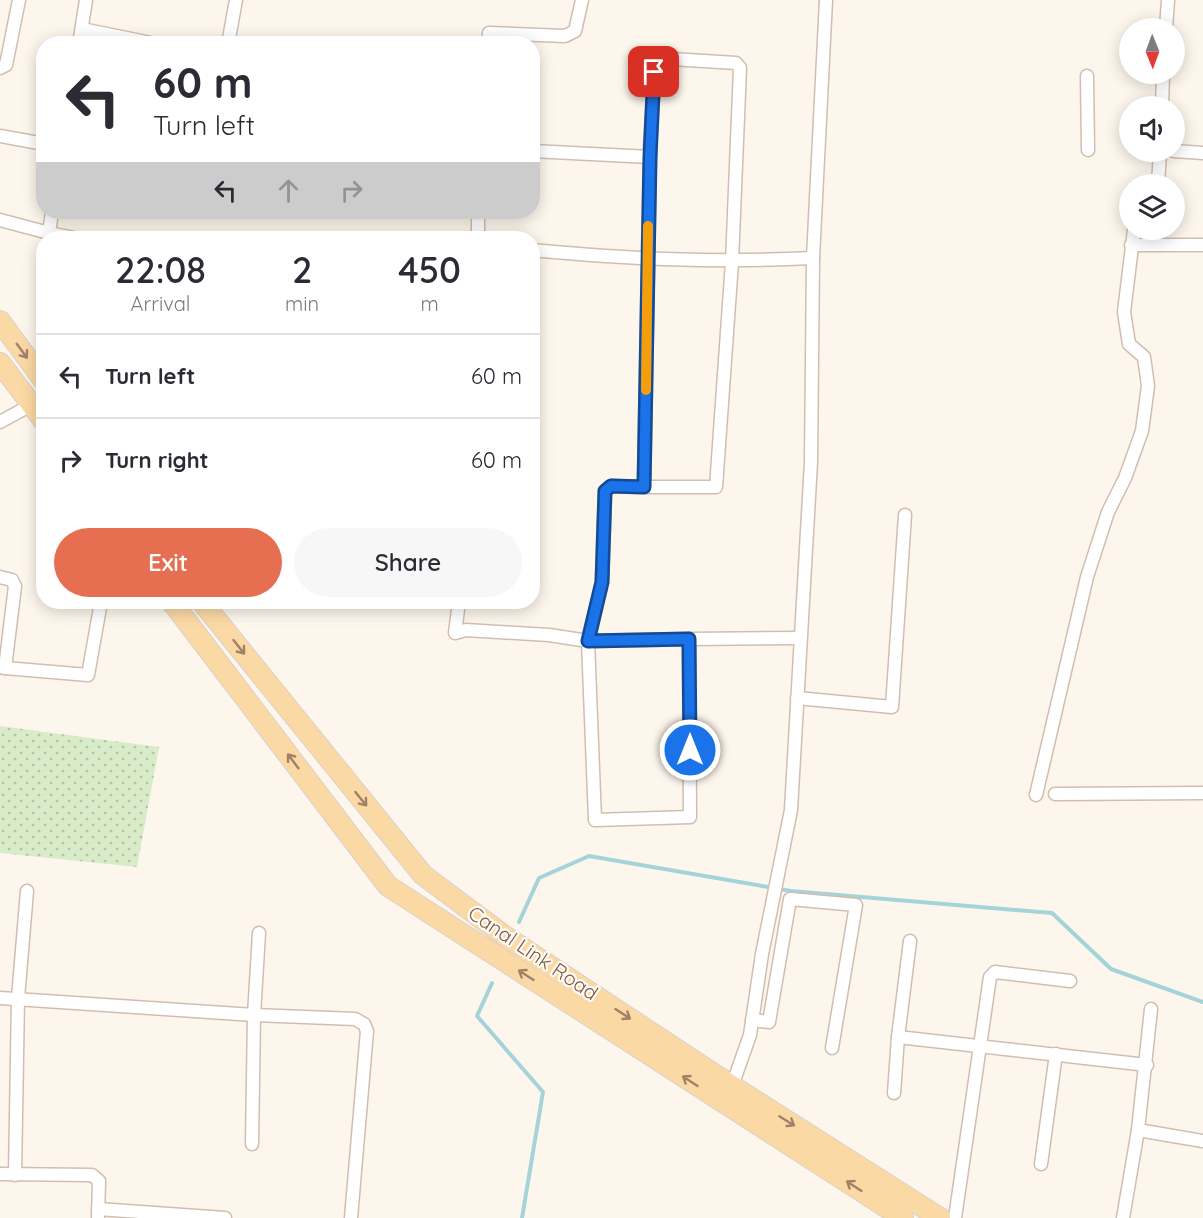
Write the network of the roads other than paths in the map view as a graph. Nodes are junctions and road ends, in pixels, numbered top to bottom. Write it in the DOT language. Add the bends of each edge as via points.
graph roads {
  1 [pos="19,0"];
  2 [pos="86,0"];
  3 [pos="236,0"];
  4 [pos="582,0"];
  5 [pos="826,0"];
  6 [pos="1168,0"];
  7 [pos="1167,18"];
  8 [pos="82,29"];
  9 [pos="81,36"];
  10 [pos="117,36"];
  11 [pos="229,36"];
  12 [pos="489,36"];
  13 [pos="0,68"];
  14 [pos="1087,76"];
  15 [pos="0,136"];
  16 [pos="36,143"];
  17 [pos="1088,150"];
  18 [pos="540,151"];
  19 [pos="1185,152"];
  20 [pos="1203,153"];
  21 [pos="650,157"];
  22 [pos="0,220"];
  23 [pos="41,231"];
  24 [pos="1132,240"];
  25 [pos="1131,245"];
  26 [pos="1203,245"];
  27 [pos="540,251"];
  28 [pos="813,258"];
  29 [pos="648,260"];
  30 [pos="732,262"];
  31 [pos="0,321"];
  32 [pos="0,363"];
  33 [pos="36,370"];
  34 [pos="36,399"];
  35 [pos="36,402"];
  36 [pos="0,422"];
  37 [pos="644,487"];
  38 [pos="905,515"];
  39 [pos="0,577"];
  40 [pos="100,609"];
  41 [pos="177,609"];
  42 [pos="208,609"];
  43 [pos="458,609"];
  44 [pos="800,638"];
  45 [pos="689,639"];
  46 [pos="588,641"];
  47 [pos="3,667"];
  48 [pos="796,698"];
  49 [pos="1203,793"];
  50 [pos="1055,794"];
  51 [pos="1036,795"];
  52 [pos="27,891"];
  53 [pos="772,908"];
  54 [pos="788,910"];
  55 [pos="259,933"];
  56 [pos="910,941"];
  57 [pos="1070,981"];
  58 [pos="0,998"];
  59 [pos="18,998"];
  60 [pos="1151,1009"];
  61 [pos="254,1016"];
  62 [pos="752,1020"];
  63 [pos="898,1037"];
  64 [pos="978,1045"];
  65 [pos="832,1048"];
  66 [pos="1056,1054"];
  67 [pos="1147,1065"];
  68 [pos="732,1086"];
  69 [pos="894,1093"];
  70 [pos="1138,1130"];
  71 [pos="1203,1141"];
  72 [pos="252,1144"];
  73 [pos="1041,1164"];
  74 [pos="0,1174"];
  75 [pos="15,1175"];
  76 [pos="98,1214"];
  77 [pos="171,1216"];
  78 [pos="225,1218"];
  79 [pos="351,1218"];
  80 [pos="903,1218"];
  81 [pos="940,1218"];
  82 [pos="955,1218"];
  83 [pos="1123,1218"];
  1 -- 13 [label="street" via="6,65"];
  2 -- 8 [label="street"];
  3 -- 11 [label="street"];
  4 -- 12 [label="street" via="575,30 565,36"];
  5 -- 28 [label="street"];
  6 -- 7 [label="street"];
  8 -- 9 [label="street"];
  8 -- 10 [label="street"];
  14 -- 17 [label="street"];
  15 -- 16 [label="street"];
  18 -- 21 [label="street"];
  19 -- 20 [label="street"];
  21 -- 29 [label="street"];
  21 -- 30 [label="street" via="656,58 736,63 740,68"];
  22 -- 23 [label="street"];
  24 -- 25 [label="street"];
  25 -- 26 [label="street"];
  25 -- 51 [label="street" via="1124,312 1129,344 1144,357 1148,386 1142,431 1108,512 1087,577"];
  27 -- 29 [label="street"];
  28 -- 30 [label="street"];
  28 -- 44 [label="street" via="811,462"];
  29 -- 30 [label="street"];
  29 -- 37 [label="street"];
  30 -- 37 [label="street" via="716,487"];
  31 -- 33 [label="main road, one-way"];
  32 -- 34 [label="main road"];
  35 -- 36 [label="street"];
  37 -- 46 [label="street" via="611,486 605,491 602,582"];
  38 -- 48 [label="street" via="892,707"];
  39 -- 47 [label="street" via="12,580 15,586"];
  40 -- 47 [label="street" via="88,675"];
  80 -- 41 [label="main road, Canal Link Road, one-way" via="388,886"];
  42 -- 68 [label="main road, Canal Link Road, one-way" via="423,875 506,937"];
  43 -- 46 [label="street" via="455,633 466,630"];
  44 -- 45 [label="street"];
  44 -- 48 [label="street"];
  45 -- 46 [label="street"];
  45 -- 46 [label="street" via="690,817 595,820"];
  48 -- 53 [label="street" via="791,810"];
  49 -- 50 [label="street"];
  52 -- 59 [label="street"];
  53 -- 54 [label="street"];
  53 -- 62 [label="street"];
  54 -- 62 [label="street" via="769,1022"];
  54 -- 65 [label="street" via="790,898 856,905"];
  55 -- 61 [label="street"];
  56 -- 63 [label="street"];
  57 -- 64 [label="street" via="992,974"];
  58 -- 59 [label="street"];
  59 -- 61 [label="street"];
  59 -- 75 [label="street"];
  60 -- 67 [label="street"];
  61 -- 72 [label="street"];
  61 -- 79 [label="street" via="355,1019 364,1024 367,1031"];
  62 -- 68 [label="street"];
  63 -- 64 [label="street"];
  63 -- 69 [label="street"];
  64 -- 66 [label="street"];
  64 -- 82 [label="street"];
  66 -- 67 [label="street"];
  66 -- 73 [label="street"];
  67 -- 70 [label="street"];
  68 -- 81 [label="main road, Canal Link Road, one-way"];
  70 -- 71 [label="street"];
  70 -- 83 [label="street"];
  74 -- 75 [label="street"];
  75 -- 76 [label="street" via="92,1175 99,1181"];
  76 -- 77 [label="street"];
  77 -- 78 [label="street"];
}
